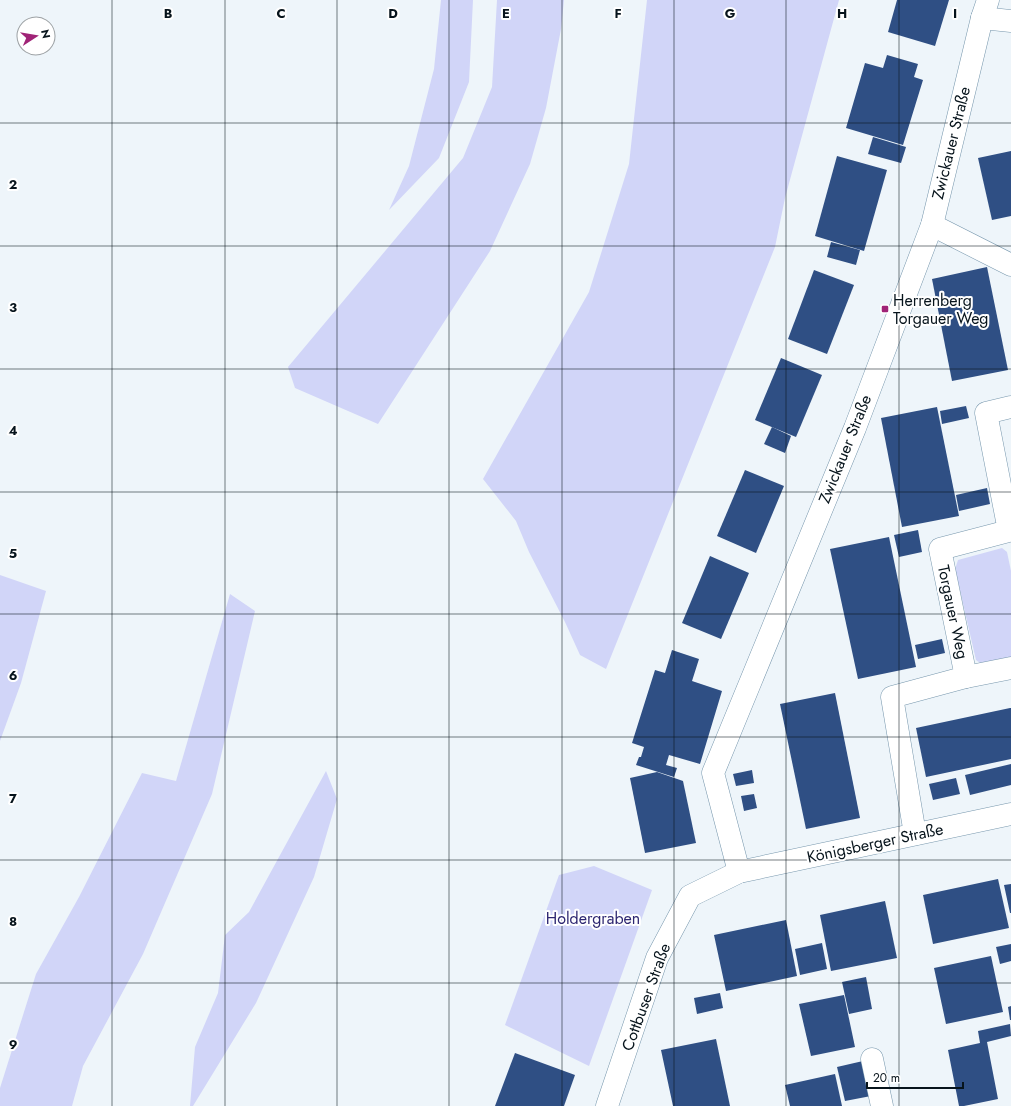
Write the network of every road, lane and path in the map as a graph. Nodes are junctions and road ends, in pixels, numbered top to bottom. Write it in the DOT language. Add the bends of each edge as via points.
graph roads {
  1 [pos="984,9"];
  2 [pos="1011,21"];
  3 [pos="932,224"];
  4 [pos="1011,265"];
  5 [pos="1011,407"];
  6 [pos="1010,530"];
  7 [pos="1011,668"];
  8 [pos="966,677"];
  9 [pos="1011,814"];
  10 [pos="915,834"];
  11 [pos="738,872"];
  12 [pos="872,1059"];
  13 [pos="607,1106"];
  14 [pos="882,1106"];
  1 -- 2 [label="street, Zwickauer Straße"];
  1 -- 3 [label="street, Zwickauer Straße"];
  3 -- 4 [label="street"];
  3 -- 11 [label="street, Zwickauer Straße" via="855,428 713,773"];
  5 -- 6 [label="street, Torgauer Weg" via="986,412"];
  6 -- 8 [label="street, Torgauer Weg" via="940,549"];
  7 -- 8 [label="street"];
  8 -- 10 [label="street, Torgauer Weg" via="892,698"];
  9 -- 10 [label="street, Königsberger Straße"];
  10 -- 11 [label="street, Königsberger Straße"];
  11 -- 13 [label="street, Cottbuser Straße" via="690,896 657,958"];
  12 -- 14 [label="street"];
}
